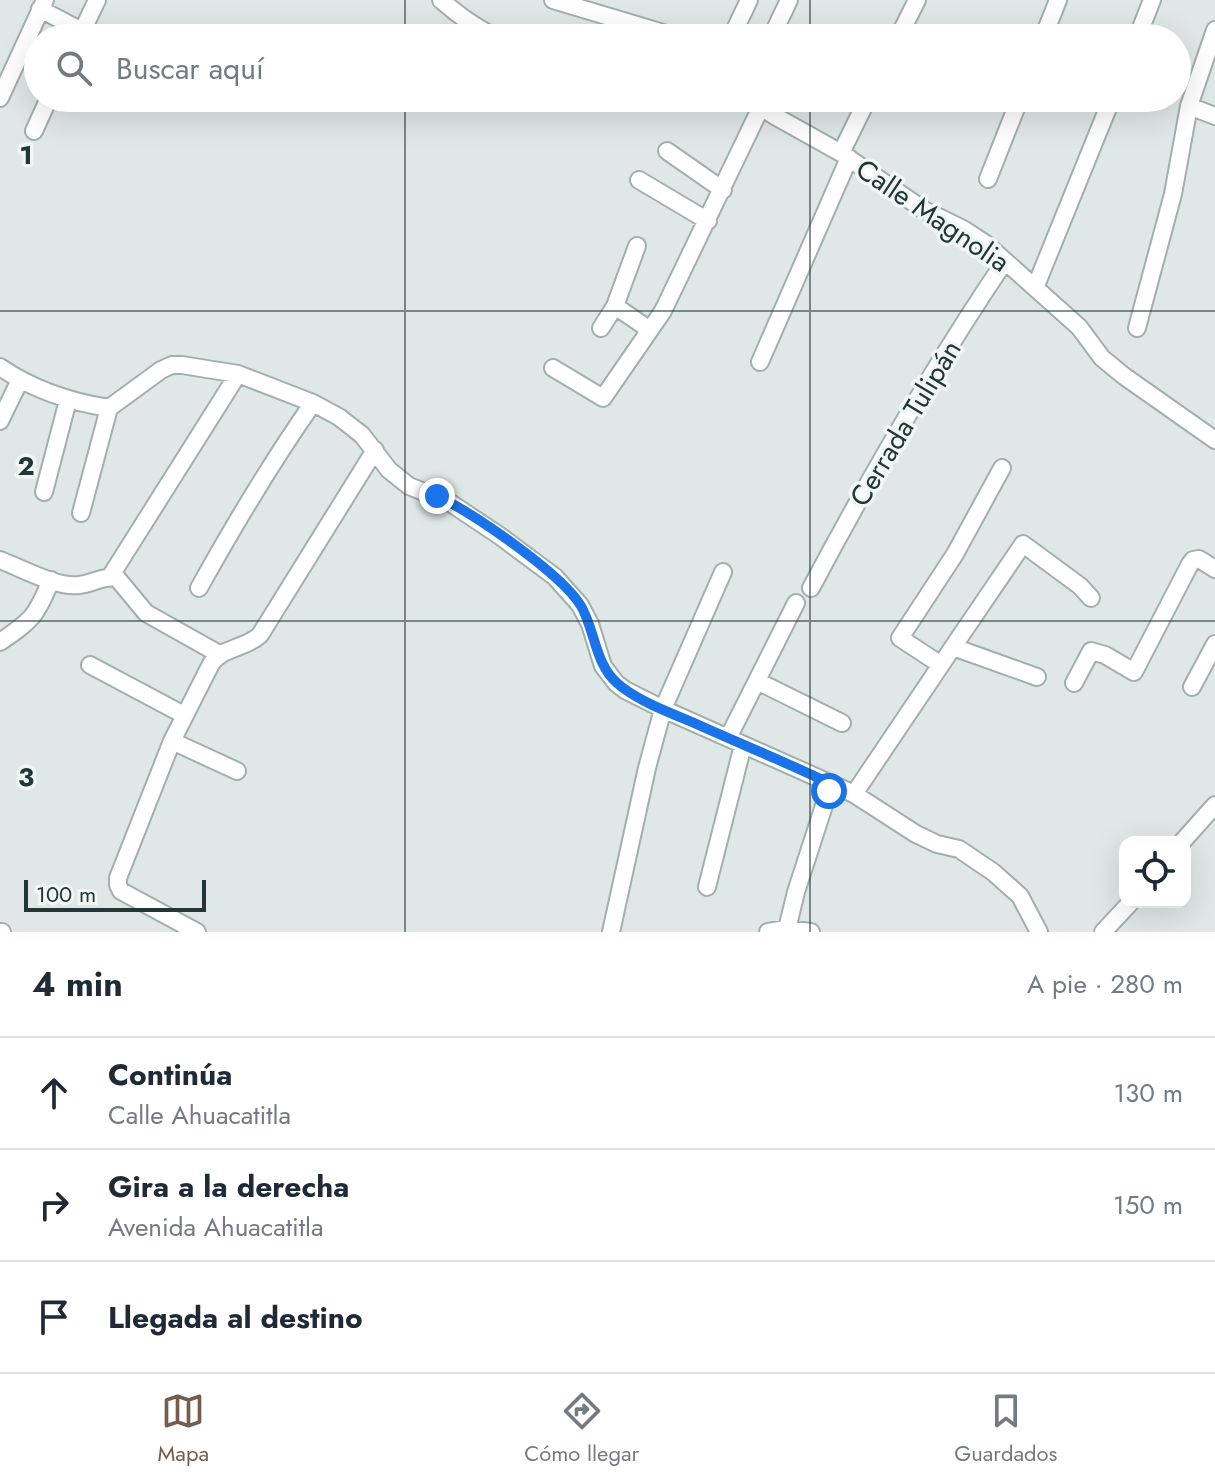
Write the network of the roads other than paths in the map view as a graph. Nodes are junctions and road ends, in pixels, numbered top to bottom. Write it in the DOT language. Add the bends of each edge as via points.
graph roads {
  1 [pos="97,0"];
  2 [pos="441,0"];
  3 [pos="553,0"];
  4 [pos="749,0"];
  5 [pos="789,0"];
  6 [pos="917,0"];
  7 [pos="1058,0"];
  8 [pos="1152,0"];
  9 [pos="43,5"];
  10 [pos="34,24"];
  11 [pos="67,24"];
  12 [pos="85,24"];
  13 [pos="473,24"];
  14 [pos="633,24"];
  15 [pos="738,24"];
  16 [pos="778,24"];
  17 [pos="905,24"];
  18 [pos="1049,24"];
  19 [pos="1143,24"];
  20 [pos="1215,30"];
  21 [pos="24,46"];
  22 [pos="0,98"];
  23 [pos="1191,100"];
  24 [pos="1191,107"];
  25 [pos="43,112"];
  26 [pos="753,112"];
  27 [pos="771,112"];
  28 [pos="862,112"];
  29 [pos="1014,112"];
  30 [pos="1106,112"];
  31 [pos="1188,112"];
  32 [pos="1215,116"];
  33 [pos="34,131"];
  34 [pos="667,151"];
  35 [pos="845,155"];
  36 [pos="988,179"];
  37 [pos="639,180"];
  38 [pos="723,190"];
  39 [pos="708,221"];
  40 [pos="637,246"];
  41 [pos="1005,261"];
  42 [pos="1035,288"];
  43 [pos="615,306"];
  44 [pos="601,328"];
  45 [pos="1137,328"];
  46 [pos="650,330"];
  47 [pos="760,362"];
  48 [pos="0,367"];
  49 [pos="553,368"];
  50 [pos="238,374"];
  51 [pos="20,380"];
  52 [pos="68,400"];
  53 [pos="313,403"];
  54 [pos="109,408"];
  55 [pos="0,421"];
  56 [pos="1215,440"];
  57 [pos="375,450"];
  58 [pos="1002,468"];
  59 [pos="44,492"];
  60 [pos="81,513"];
  61 [pos="0,560"];
  62 [pos="1215,569"];
  63 [pos="723,572"];
  64 [pos="110,577"];
  65 [pos="51,580"];
  66 [pos="199,588"];
  67 [pos="811,588"];
  68 [pos="1091,598"];
  69 [pos="796,603"];
  70 [pos="0,642"];
  71 [pos="1215,644"];
  72 [pos="953,647"];
  73 [pos="219,654"];
  74 [pos="90,665"];
  75 [pos="941,665"];
  76 [pos="1037,677"];
  77 [pos="757,681"];
  78 [pos="1074,683"];
  79 [pos="1192,687"];
  80 [pos="663,709"];
  81 [pos="184,715"];
  82 [pos="842,723"];
  83 [pos="172,741"];
  84 [pos="736,741"];
  85 [pos="237,771"];
  86 [pos="831,784"];
  87 [pos="854,794"];
  88 [pos="1215,805"];
  89 [pos="1187,836"];
  90 [pos="707,887"];
  91 [pos="1125,908"];
  92 [pos="787,929"];
  93 [pos="197,932"];
  94 [pos="611,932"];
  95 [pos="768,932"];
  96 [pos="811,932"];
  97 [pos="1039,932"];
  98 [pos="1103,932"];
  1 -- 12 [label="street"];
  2 -- 13 [label="street"];
  3 -- 14 [label="street"];
  4 -- 15 [label="street"];
  5 -- 16 [label="street"];
  6 -- 17 [label="street"];
  7 -- 18 [label="street"];
  8 -- 19 [label="street"];
  9 -- 10 [label="street"];
  9 -- 11 [label="street"];
  20 -- 23 [label="street"];
  21 -- 22 [label="street"];
  24 -- 32 [label="street"];
  25 -- 33 [label="street"];
  26 -- 38 [label="street"];
  27 -- 35 [label="street, Calle Magnolia"];
  28 -- 35 [label="street"];
  29 -- 36 [label="street"];
  30 -- 42 [label="street"];
  31 -- 45 [label="street" via="1173,194"];
  34 -- 38 [label="street"];
  35 -- 41 [label="street, Calle Magnolia"];
  35 -- 47 [label="street"];
  37 -- 39 [label="street"];
  38 -- 39 [label="street"];
  39 -- 46 [label="street"];
  40 -- 43 [label="street"];
  41 -- 42 [label="street, Calle Magnolia"];
  41 -- 67 [label="street, Cerrada Tulipán" via="856,504"];
  42 -- 56 [label="street, Calle Magnolia" via="1079,327 1102,358"];
  43 -- 44 [label="street"];
  43 -- 46 [label="street"];
  46 -- 49 [label="street" via="603,398"];
  48 -- 51 [label="street"];
  50 -- 53 [label="street"];
  50 -- 54 [label="street" via="172,365"];
  50 -- 64 [label="street"];
  51 -- 52 [label="street"];
  51 -- 55 [label="street"];
  52 -- 54 [label="street"];
  52 -- 59 [label="street"];
  53 -- 57 [label="street" via="352,426"];
  53 -- 66 [label="street"];
  54 -- 60 [label="street"];
  57 -- 73 [label="street" via="260,635"];
  57 -- 80 [label="street" via="409,486 458,507 555,577 580,605 603,666 616,683"];
  58 -- 75 [label="street" via="900,638"];
  61 -- 65 [label="street"];
  62 -- 78 [label="street" via="1193,560 1134,672 1091,651"];
  63 -- 80 [label="street"];
  64 -- 65 [label="street" via="79,585"];
  64 -- 73 [label="street" via="117,578 146,613"];
  65 -- 70 [label="street" via="36,613"];
  68 -- 72 [label="street" via="1023,544"];
  69 -- 77 [label="street"];
  71 -- 79 [label="street"];
  72 -- 75 [label="street"];
  72 -- 76 [label="street"];
  73 -- 81 [label="street"];
  74 -- 81 [label="street"];
  75 -- 87 [label="street"];
  77 -- 82 [label="street"];
  77 -- 84 [label="street"];
  80 -- 84 [label="street"];
  80 -- 94 [label="street"];
  81 -- 83 [label="street"];
  83 -- 85 [label="street"];
  83 -- 93 [label="street" via="118,885"];
  84 -- 86 [label="street"];
  84 -- 90 [label="street"];
  86 -- 87 [label="street"];
  86 -- 92 [label="street"];
  87 -- 97 [label="street" via="916,834 959,849 993,872 1020,896"];
  88 -- 89 [label="street"];
  91 -- 98 [label="street"];
  92 -- 95 [label="street"];
  92 -- 96 [label="street"];
}
